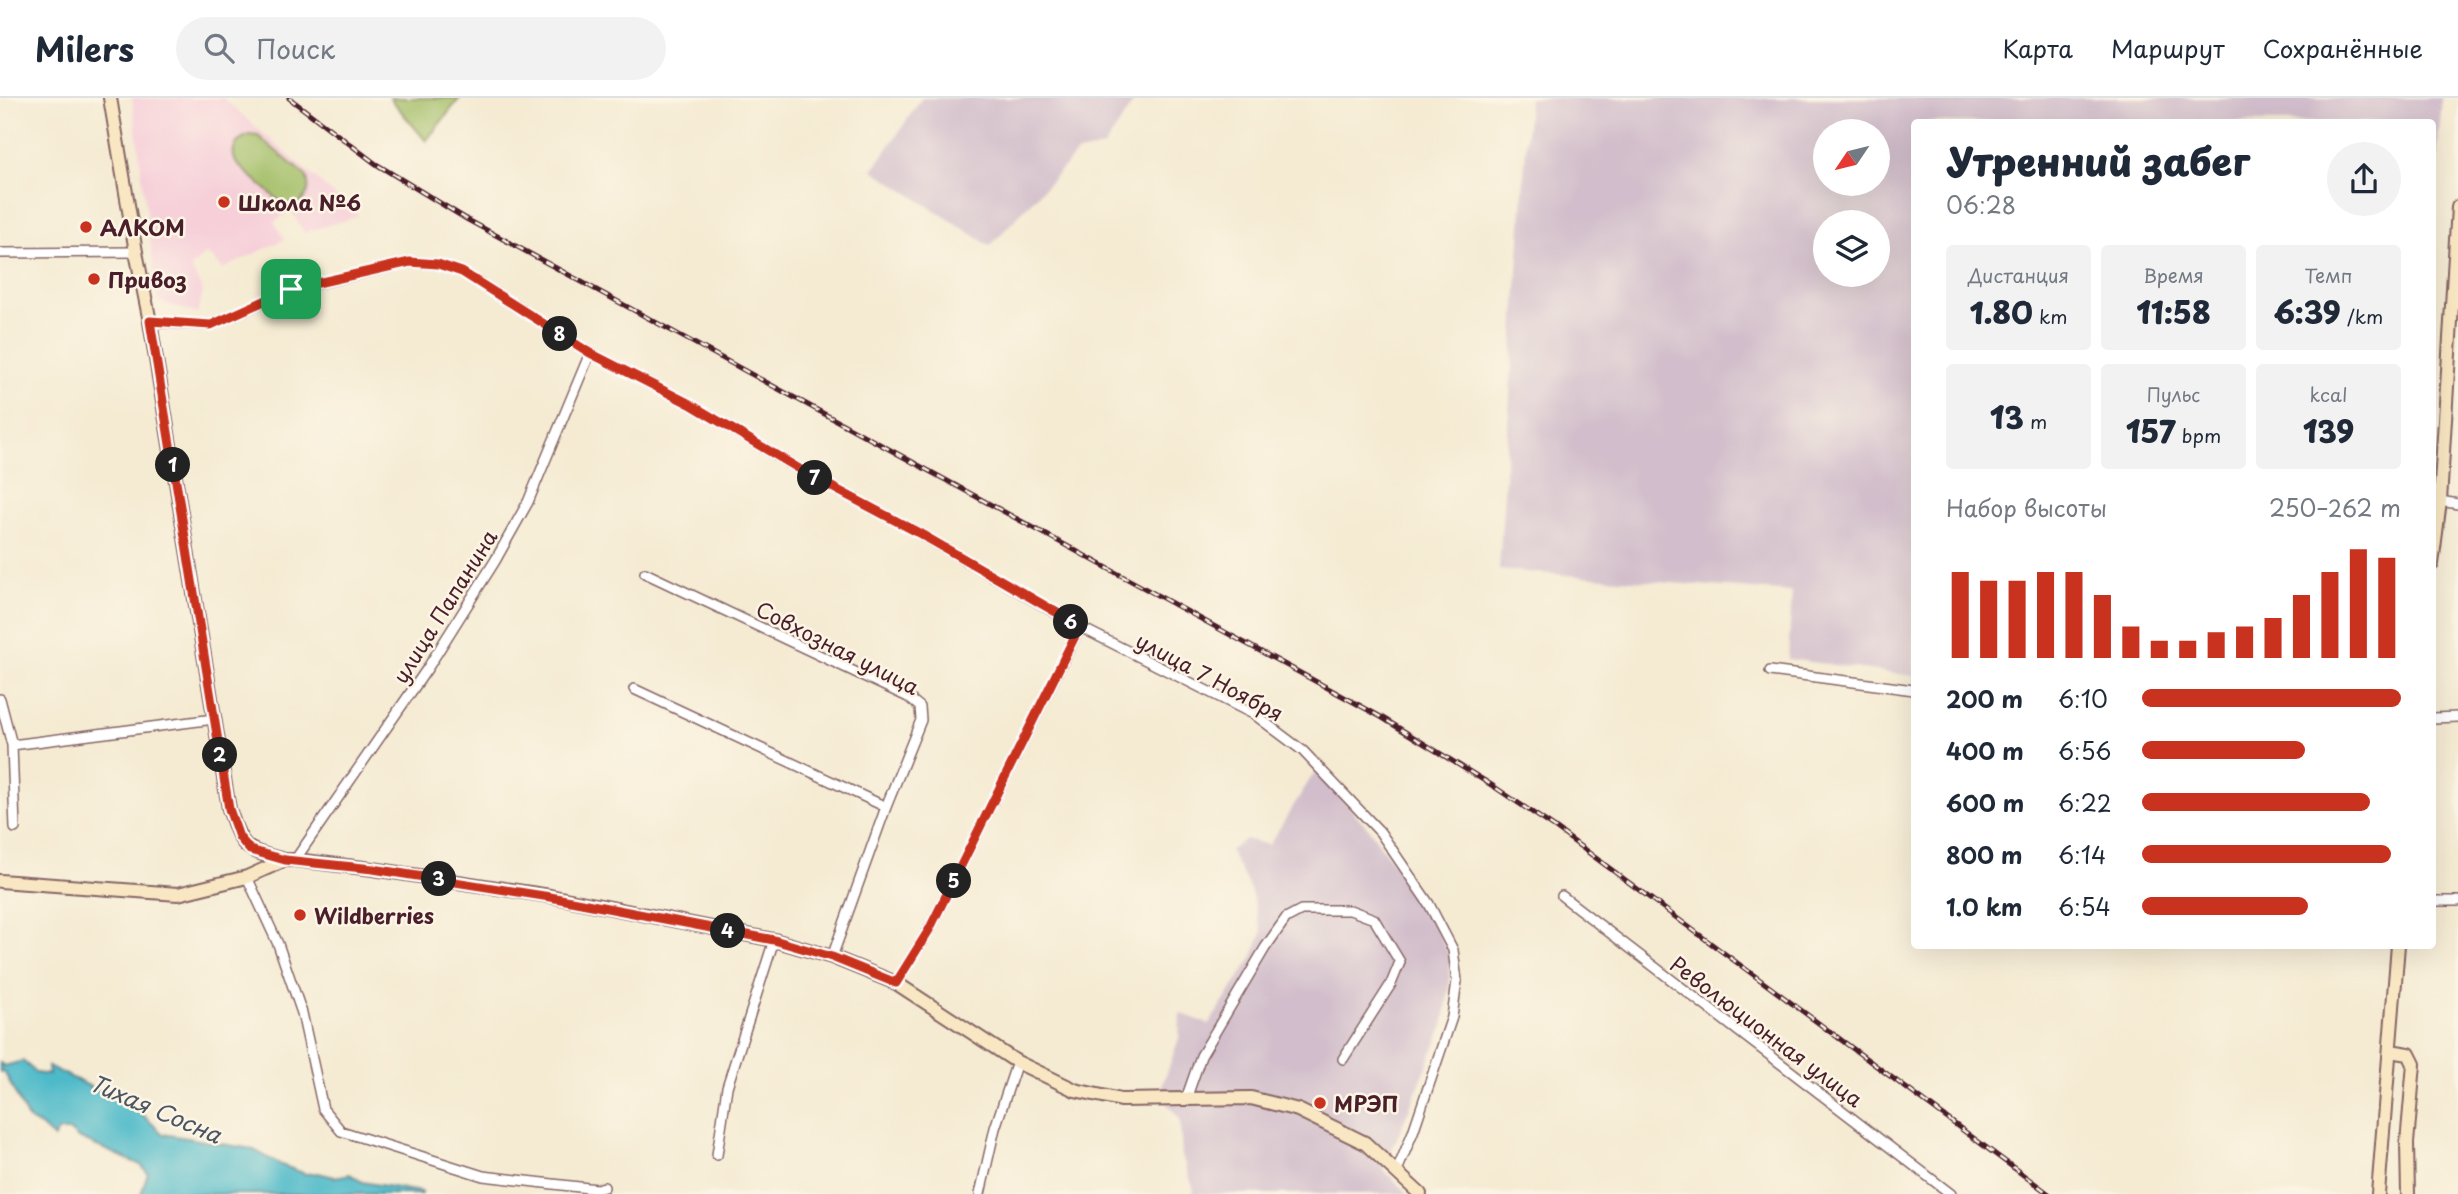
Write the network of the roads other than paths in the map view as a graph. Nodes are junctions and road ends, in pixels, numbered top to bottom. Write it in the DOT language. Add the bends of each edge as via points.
graph roads {
  1 [pos="110,98"];
  2 [pos="2458,207"];
  3 [pos="136,252"];
  4 [pos="0,253"];
  5 [pos="150,321"];
  6 [pos="590,353"];
  7 [pos="2440,501"];
  8 [pos="2458,504"];
  9 [pos="2436,532"];
  10 [pos="645,573"];
  11 [pos="1080,626"];
  12 [pos="1770,671"];
  13 [pos="634,689"];
  14 [pos="1911,690"];
  15 [pos="0,699"];
  16 [pos="2458,717"];
  17 [pos="2436,718"];
  18 [pos="214,719"];
  19 [pos="12,745"];
  20 [pos="886,807"];
  21 [pos="15,828"];
  22 [pos="290,860"];
  23 [pos="247,877"];
  24 [pos="0,881"];
  25 [pos="1562,895"];
  26 [pos="2436,901"];
  27 [pos="2458,901"];
  28 [pos="774,940"];
  29 [pos="2398,949"];
  30 [pos="832,957"];
  31 [pos="896,983"];
  32 [pos="2390,1051"];
  33 [pos="1343,1059"];
  34 [pos="1017,1062"];
  35 [pos="1186,1099"];
  36 [pos="717,1155"];
  37 [pos="1396,1171"];
  38 [pos="604,1187"];
  39 [pos="980,1194"];
  40 [pos="1420,1194"];
  41 [pos="1951,1194"];
  42 [pos="2378,1194"];
  43 [pos="2408,1194"];
  1 -- 3 [label="street"];
  2 -- 7 [label="street"];
  3 -- 4 [label="street"];
  3 -- 5 [label="street"];
  5 -- 6 [label="street, улица 7 Ноября" via="211,325 291,289 410,262 438,264 462,272"];
  5 -- 18 [label="street"];
  6 -- 11 [label="street, улица 7 Ноября" via="690,404"];
  6 -- 22 [label="street, улица Папанина" via="528,502 495,561 427,668"];
  7 -- 8 [label="street"];
  7 -- 9 [label="street"];
  10 -- 20 [label="street, Совхозная улица" via="915,701 921,720"];
  11 -- 31 [label="street" via="929,930"];
  11 -- 37 [label="street, улица 7 Ноября" via="1279,731 1380,832 1429,904 1453,950 1454,1006"];
  12 -- 14 [label="street"];
  13 -- 20 [label="street"];
  15 -- 19 [label="street"];
  16 -- 17 [label="street"];
  18 -- 19 [label="street"];
  18 -- 22 [label="street" via="229,809 239,837 250,850"];
  19 -- 21 [label="street"];
  20 -- 30 [label="street, Совхозная улица"];
  22 -- 23 [label="street"];
  22 -- 28 [label="street" via="550,897"];
  23 -- 24 [label="street" via="178,894"];
  23 -- 38 [label="street" via="278,944 302,1013 323,1109 341,1131 483,1176"];
  25 -- 41 [label="street, Революционная улица"];
  26 -- 27 [label="street"];
  28 -- 30 [label="street"];
  28 -- 36 [label="street" via="727,1087"];
  29 -- 32 [label="street"];
  30 -- 31 [label="street"];
  31 -- 34 [label="street"];
  32 -- 42 [label="street"];
  32 -- 43 [label="street" via="2409,1055 2414,1064"];
  33 -- 35 [label="street" via="1400,962 1374,919 1350,910 1301,910 1286,918 1265,947 1201,1056"];
  34 -- 35 [label="street" via="1075,1090 1121,1100"];
  34 -- 39 [label="street"];
  35 -- 37 [label="street" via="1251,1098 1298,1110 1365,1143"];
  37 -- 40 [label="street"];
}
